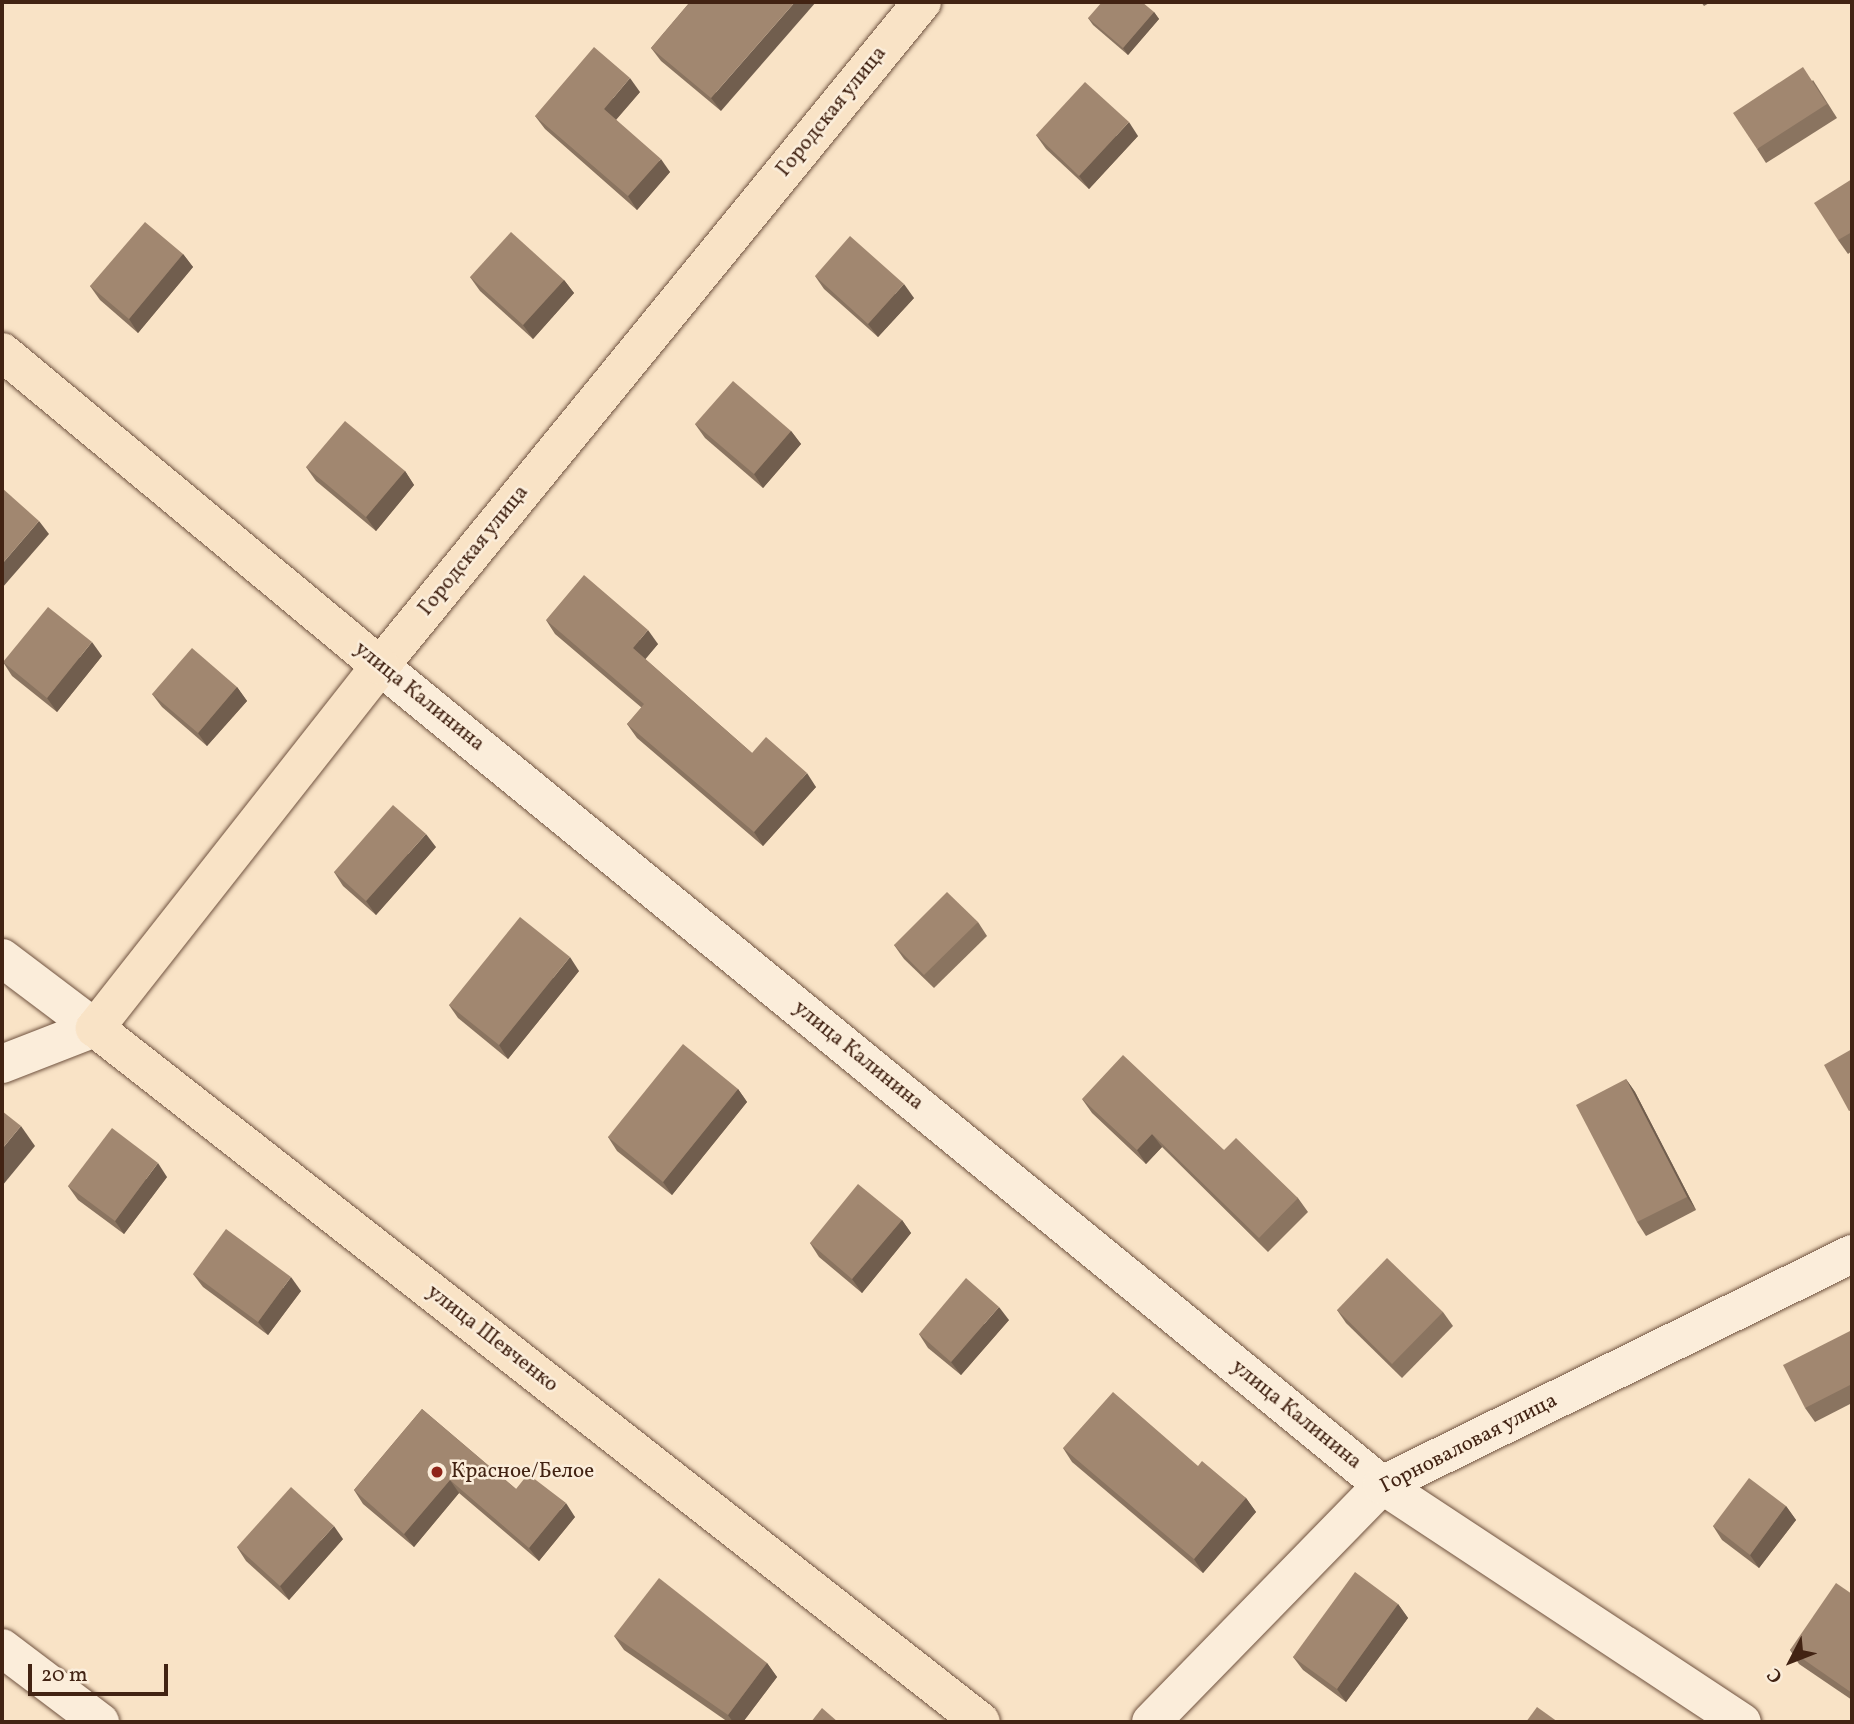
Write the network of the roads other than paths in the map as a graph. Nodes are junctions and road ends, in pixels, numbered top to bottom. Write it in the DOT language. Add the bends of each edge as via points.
graph roads {
  1 [pos="922,2"];
  2 [pos="2,352"];
  3 [pos="380,666"];
  4 [pos="2,958"];
  5 [pos="95,1028"];
  6 [pos="2,1064"];
  7 [pos="1852,1254"];
  8 [pos="1382,1485"];
  9 [pos="2,1648"];
  10 [pos="100,1722"];
  11 [pos="981,1722"];
  12 [pos="1151,1722"];
  13 [pos="1742,1722"];
  1 -- 3 [label="main road, Городская улица"];
  2 -- 3 [label="main road, улица Калинина"];
  3 -- 5 [label="main road, Городская улица"];
  3 -- 8 [label="street, улица Калинина"];
  4 -- 5 [label="street, улица Шевченко"];
  5 -- 6 [label="street"];
  5 -- 11 [label="main road, улица Шевченко"];
  7 -- 8 [label="street, Горноваловая улица"];
  8 -- 12 [label="street, Горноваловая улица"];
  8 -- 13 [label="street, улица Калинина"];
  9 -- 10 [label="street"];
}
